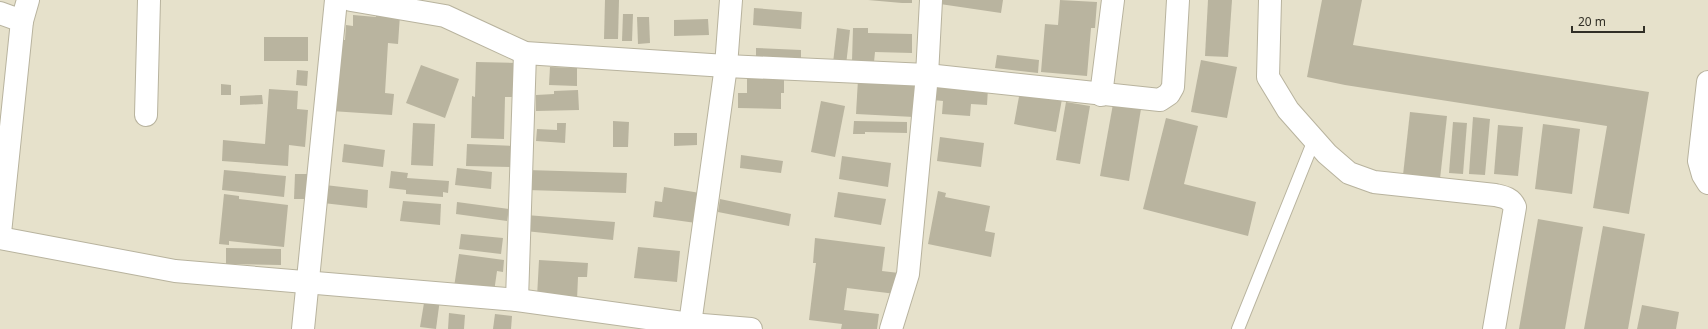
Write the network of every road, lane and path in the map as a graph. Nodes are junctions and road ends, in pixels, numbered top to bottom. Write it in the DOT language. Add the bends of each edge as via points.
graph roads {
  1 [pos="28,0"];
  2 [pos="149,0"];
  3 [pos="336,0"];
  4 [pos="731,0"];
  5 [pos="931,0"];
  6 [pos="1113,0"];
  7 [pos="1178,0"];
  8 [pos="1270,0"];
  9 [pos="360,1"];
  10 [pos="0,13"];
  11 [pos="22,21"];
  12 [pos="525,53"];
  13 [pos="726,66"];
  14 [pos="927,75"];
  15 [pos="1708,82"];
  16 [pos="1101,95"];
  17 [pos="146,115"];
  18 [pos="1314,140"];
  19 [pos="1708,183"];
  20 [pos="2,186"];
  21 [pos="0,233"];
  22 [pos="0,238"];
  23 [pos="307,283"];
  24 [pos="516,300"];
  25 [pos="677,325"];
  26 [pos="303,329"];
  27 [pos="751,329"];
  28 [pos="891,329"];
  29 [pos="1238,329"];
  30 [pos="1494,329"];
  1 -- 11 [label="street"];
  2 -- 17 [label="street"];
  3 -- 23 [label="street"];
  4 -- 13 [label="street"];
  5 -- 14 [label="street"];
  6 -- 16 [label="street"];
  7 -- 16 [label="street" via="1173,87 1169,94 1160,100"];
  8 -- 18 [label="street" via="1268,77 1288,110"];
  9 -- 12 [label="street" via="445,16"];
  10 -- 11 [label="street"];
  11 -- 20 [label="street"];
  12 -- 13 [label="street"];
  12 -- 24 [label="street"];
  13 -- 14 [label="street"];
  13 -- 25 [label="street"];
  14 -- 16 [label="street"];
  14 -- 28 [label="street" via="908,274"];
  15 -- 19 [label="street" via="1699,161"];
  18 -- 29 [label="lane"];
  18 -- 30 [label="street" via="1349,173 1374,182 1495,195 1513,202 1515,207"];
  20 -- 21 [label="street"];
  22 -- 23 [label="street" via="175,271"];
  23 -- 24 [label="street"];
  23 -- 26 [label="street"];
  24 -- 25 [label="street"];
  25 -- 27 [label="street"];
}
